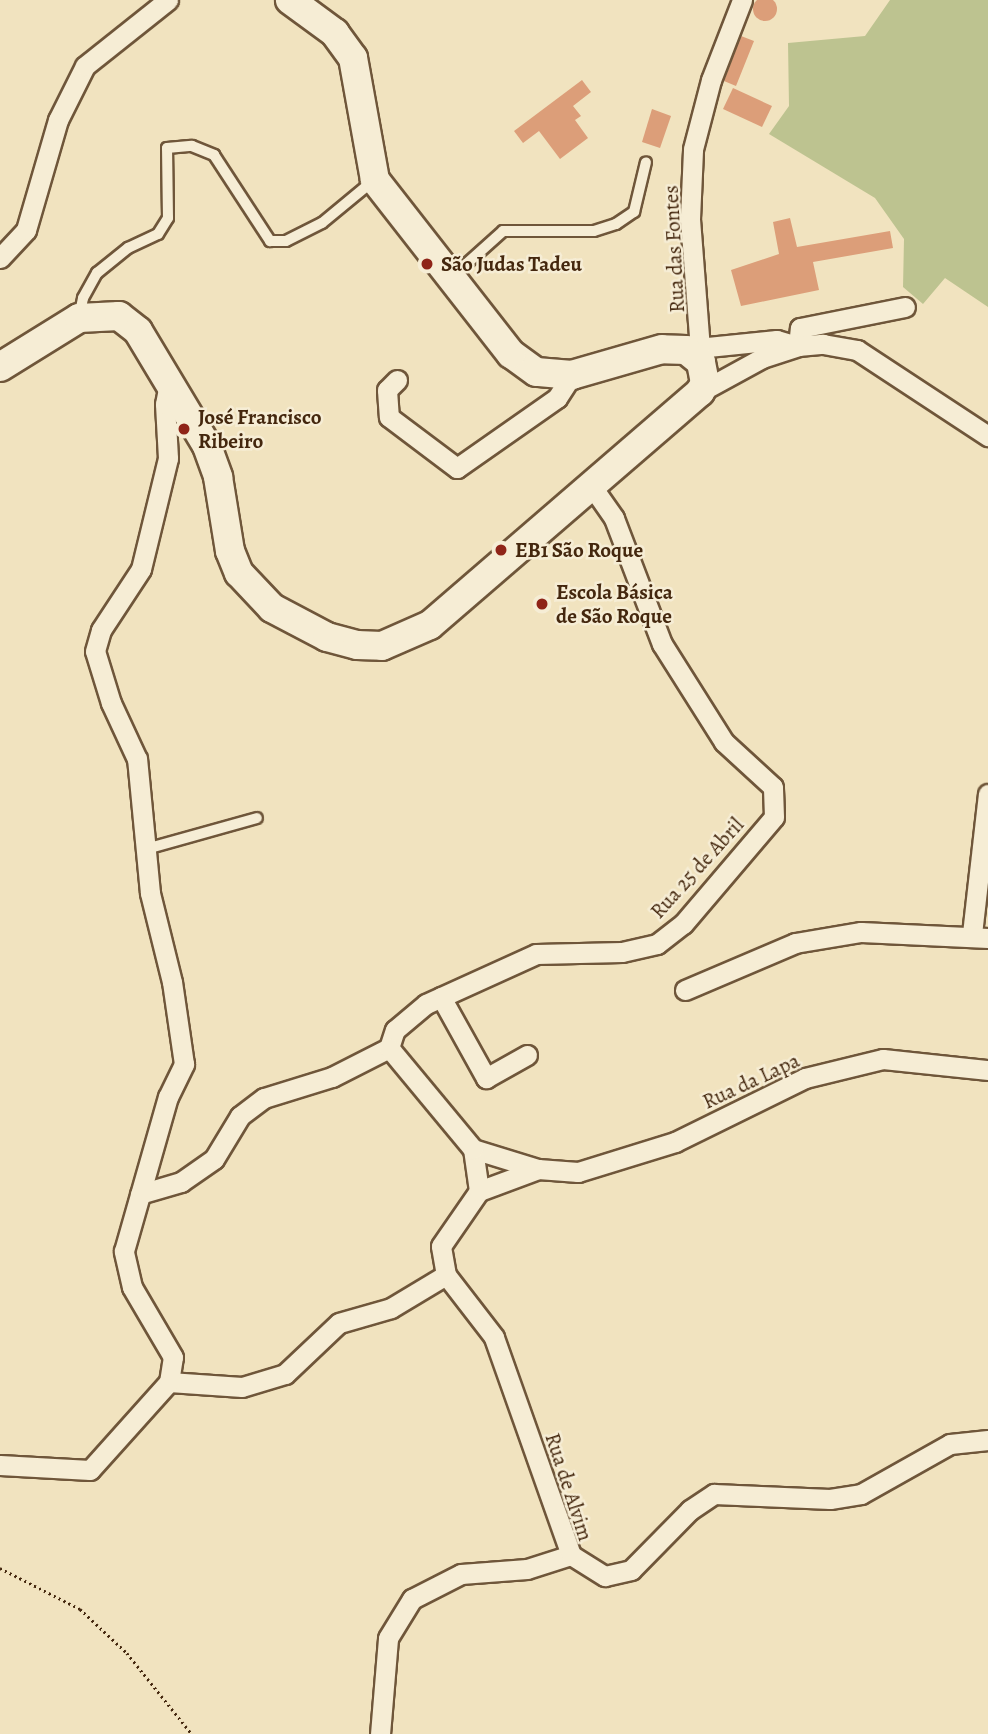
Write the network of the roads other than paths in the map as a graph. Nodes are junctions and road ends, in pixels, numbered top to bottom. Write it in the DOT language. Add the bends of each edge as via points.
graph roads {
  1 [pos="168,0"];
  2 [pos="290,0"];
  3 [pos="742,0"];
  4 [pos="646,162"];
  5 [pos="375,180"];
  6 [pos="0,258"];
  7 [pos="451,277"];
  8 [pos="905,307"];
  9 [pos="79,318"];
  10 [pos="797,346"];
  11 [pos="703,358"];
  12 [pos="0,368"];
  13 [pos="572,375"];
  14 [pos="170,379"];
  15 [pos="397,380"];
  16 [pos="988,436"];
  17 [pos="592,487"];
  18 [pos="988,794"];
  19 [pos="257,818"];
  20 [pos="146,849"];
  21 [pos="980,936"];
  22 [pos="685,990"];
  23 [pos="441,997"];
  24 [pos="389,1048"];
  25 [pos="527,1055"];
  26 [pos="988,1070"];
  27 [pos="473,1149"];
  28 [pos="538,1170"];
  29 [pos="479,1191"];
  30 [pos="139,1195"];
  31 [pos="446,1275"];
  32 [pos="169,1382"];
  33 [pos="988,1440"];
  34 [pos="0,1465"];
  35 [pos="571,1555"];
  36 [pos="380,1734"];
  1 -- 6 [label="street" via="85,66 58,120 26,230"];
  2 -- 5 [label="street" via="335,33 353,58"];
  3 -- 11 [label="street, Rua das Fontes" via="710,80 693,149 690,219"];
  4 -- 7 [label="lane" via="634,212 616,224 594,231 503,231"];
  5 -- 7 [label="street"];
  5 -- 9 [label="lane" via="321,223 286,241 270,241 214,155 192,146 167,149 168,218 158,234 128,247 97,273 83,298"];
  7 -- 13 [label="street" via="511,354 536,372"];
  8 -- 10 [label="street" via="800,328"];
  9 -- 12 [label="street"];
  9 -- 14 [label="street" via="119,316 138,331"];
  10 -- 11 [label="street"];
  10 -- 11 [label="street" via="777,340"];
  10 -- 16 [label="street" via="858,350"];
  11 -- 13 [label="street" via="662,349"];
  11 -- 17 [label="street"];
  13 -- 15 [label="street" via="557,398 457,468 389,417 387,390"];
  14 -- 17 [label="street" via="207,446 239,573 272,608 327,637 357,645 382,646 430,625"];
  14 -- 20 [label="street" via="165,404 168,458 141,569 101,630 95,651 111,704 137,759"];
  17 -- 23 [label="street, Rua 25 de Abril" via="614,517 662,644 724,742 773,787 774,817 683,924 657,944 622,952 536,954"];
  18 -- 21 [label="street"];
  19 -- 20 [label="lane"];
  20 -- 30 [label="street" via="149,893 173,982 184,1064 168,1097"];
  21 -- 22 [label="street" via="861,932 795,943"];
  23 -- 24 [label="street, Rua 25 de Abril" via="396,1030"];
  23 -- 25 [label="street" via="486,1078"];
  24 -- 27 [label="street"];
  24 -- 30 [label="street, Rua 25 de Abril" via="332,1077 264,1098 240,1116 214,1159 181,1182"];
  26 -- 28 [label="street, Rua da Lapa" via="883,1059 805,1078 675,1142 578,1172"];
  27 -- 28 [label="street"];
  27 -- 29 [label="street"];
  28 -- 29 [label="street"];
  29 -- 31 [label="street" via="442,1246"];
  30 -- 32 [label="street" via="124,1251 132,1287 173,1357"];
  31 -- 32 [label="street" via="391,1308 339,1323 285,1374 242,1387"];
  31 -- 35 [label="street, Rua de Alvim" via="494,1337"];
  32 -- 34 [label="street" via="90,1470"];
  33 -- 35 [label="street" via="950,1444 861,1494 830,1499 714,1494 690,1510 631,1570 605,1576"];
  35 -- 36 [label="street, Rua de Alvim" via="527,1569 461,1574 412,1599 388,1638"];
}
